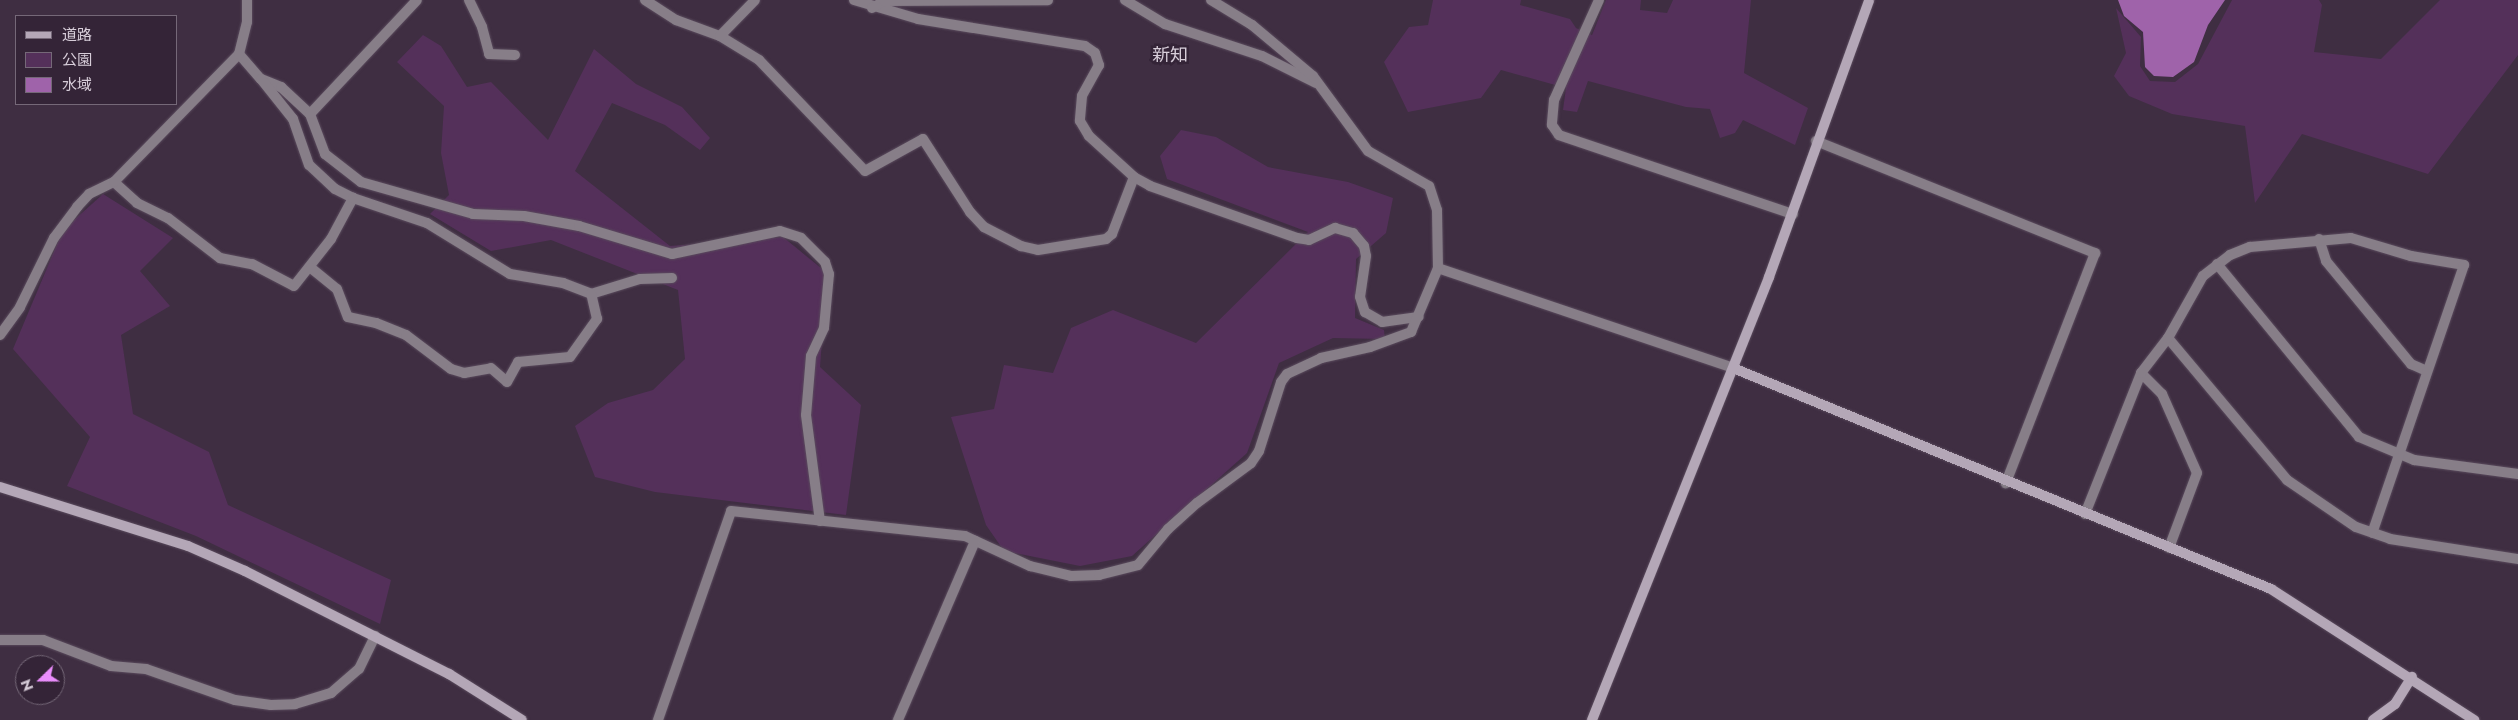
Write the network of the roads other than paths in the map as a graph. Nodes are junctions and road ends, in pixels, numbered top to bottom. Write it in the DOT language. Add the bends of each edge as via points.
graph roads {
  1 [pos="247,0"];
  2 [pos="417,0"];
  3 [pos="469,0"];
  4 [pos="645,0"];
  5 [pos="755,0"];
  6 [pos="854,0"];
  7 [pos="1048,0"];
  8 [pos="1125,0"];
  9 [pos="1211,0"];
  10 [pos="1599,0"];
  11 [pos="1869,0"];
  12 [pos="872,8"];
  13 [pos="720,36"];
  14 [pos="239,54"];
  15 [pos="515,55"];
  16 [pos="261,79"];
  17 [pos="1319,84"];
  18 [pos="310,114"];
  19 [pos="1816,141"];
  20 [pos="1134,177"];
  21 [pos="114,182"];
  22 [pos="353,198"];
  23 [pos="1793,214"];
  24 [pos="2319,239"];
  25 [pos="2217,264"];
  26 [pos="311,268"];
  27 [pos="1438,268"];
  28 [pos="672,278"];
  29 [pos="591,294"];
  30 [pos="1419,317"];
  31 [pos="0,335"];
  32 [pos="2168,338"];
  33 [pos="1733,368"];
  34 [pos="2427,371"];
  35 [pos="2141,373"];
  36 [pos="2397,454"];
  37 [pos="2518,474"];
  38 [pos="2006,483"];
  39 [pos="0,487"];
  40 [pos="2085,514"];
  41 [pos="820,521"];
  42 [pos="2372,533"];
  43 [pos="975,542"];
  44 [pos="2169,548"];
  45 [pos="2518,559"];
  46 [pos="375,636"];
  47 [pos="0,640"];
  48 [pos="2412,677"];
  49 [pos="522,720"];
  50 [pos="658,720"];
  51 [pos="898,720"];
  52 [pos="1592,720"];
  53 [pos="2373,720"];
  54 [pos="2474,720"];
  1 -- 14 [label="street" via="246,32"];
  2 -- 18 [label="street"];
  3 -- 15 [label="street" via="482,27 489,54"];
  4 -- 13 [label="street" via="676,20"];
  5 -- 13 [label="street"];
  6 -- 12 [label="street"];
  7 -- 12 [label="street" via="884,1"];
  8 -- 17 [label="street" via="1165,24 1262,56"];
  9 -- 17 [label="street" via="1252,25"];
  10 -- 23 [label="street" via="1554,100 1552,125 1558,135"];
  11 -- 19 [label="street"];
  12 -- 20 [label="street" via="1086,46 1095,53 1099,65 1082,96 1080,121 1089,136"];
  13 -- 20 [label="street" via="775,75 783,90 865,172 923,139 970,212 984,227 1021,246 1045,250 1106,239 1112,234"];
  14 -- 16 [label="street"];
  14 -- 21 [label="street"];
  16 -- 18 [label="street" via="281,87"];
  16 -- 22 [label="street" via="293,118 309,165 335,188"];
  17 -- 27 [label="street" via="1341,110 1348,129 1368,151 1429,186 1437,210"];
  18 -- 41 [label="street" via="325,154 346,173 361,182 465,212 579,226 672,254 780,231 801,238 824,262 829,274 824,328 811,356 806,415"];
  19 -- 23 [label="street"];
  19 -- 38 [label="street" via="2095,253"];
  20 -- 30 [label="street" via="1150,186 1297,238 1309,240 1335,228 1353,233 1364,246 1366,256 1360,297 1365,312 1382,322"];
  21 -- 26 [label="street" via="137,203 168,218 220,258 252,264 294,286"];
  21 -- 31 [label="street" via="89,194 64,223 20,307"];
  22 -- 26 [label="street" via="346,216"];
  22 -- 29 [label="street" via="427,223 510,274 563,283"];
  23 -- 33 [label="street"];
  24 -- 25 [label="street" via="2250,247"];
  24 -- 34 [label="street" via="2326,261 2411,364"];
  24 -- 34 [label="street" via="2351,238 2411,256 2464,265"];
  25 -- 32 [label="street" via="2203,276"];
  25 -- 36 [label="street" via="2359,437"];
  26 -- 29 [label="street" via="337,289 348,318 376,322 406,335 451,369 464,373 491,368 507,382 518,362 570,356 597,319"];
  27 -- 30 [label="street"];
  27 -- 33 [label="street"];
  28 -- 29 [label="street" via="640,279"];
  30 -- 43 [label="street" via="1411,332 1396,340 1321,358 1287,374 1281,382 1259,451 1251,463 1197,503 1155,543 1138,565 1100,575 1072,576 1030,566"];
  32 -- 35 [label="street"];
  32 -- 42 [label="street" via="2287,480 2356,527"];
  33 -- 38 [label="street"];
  33 -- 52 [label="street"];
  34 -- 36 [label="street"];
  35 -- 40 [label="street"];
  35 -- 44 [label="street" via="2162,394 2197,472"];
  36 -- 37 [label="street"];
  36 -- 42 [label="street"];
  38 -- 40 [label="street"];
  39 -- 46 [label="street" via="188,546"];
  40 -- 44 [label="street"];
  41 -- 43 [label="street" via="965,536"];
  41 -- 50 [label="street" via="740,509 727,514 691,630"];
  42 -- 45 [label="street"];
  43 -- 51 [label="street"];
  44 -- 48 [label="street" via="2286,596"];
  46 -- 47 [label="street" via="358,669 331,693 295,704 271,705 219,696 146,669 111,666 43,640"];
  46 -- 49 [label="street" via="449,674"];
  48 -- 53 [label="street" via="2395,704"];
  48 -- 54 [label="street"];
}
